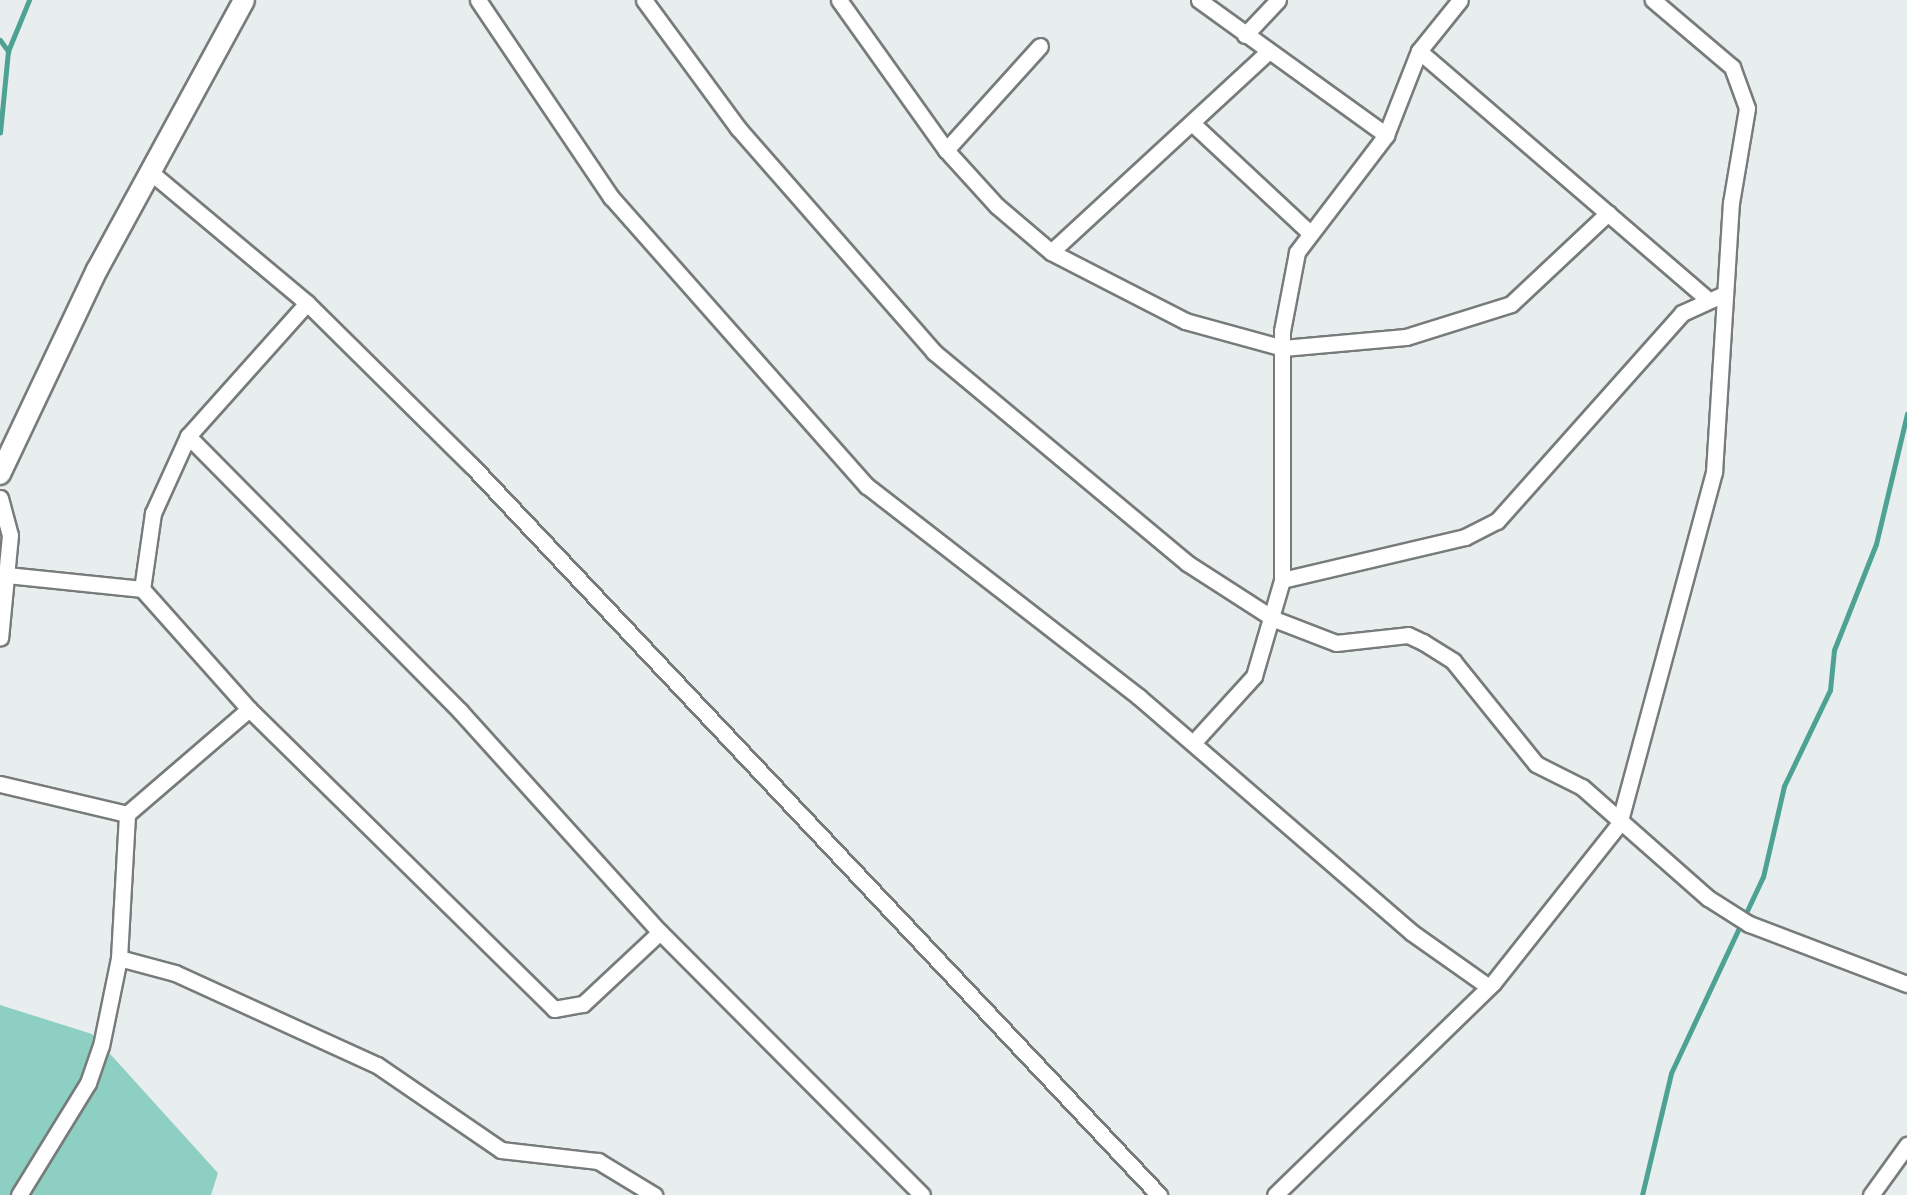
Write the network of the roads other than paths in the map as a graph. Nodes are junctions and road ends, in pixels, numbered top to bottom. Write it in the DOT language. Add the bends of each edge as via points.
graph roads {
  1 [pos="244,0"];
  2 [pos="478,0"];
  3 [pos="644,0"];
  4 [pos="839,0"];
  5 [pos="1198,0"];
  6 [pos="1278,0"];
  7 [pos="1460,0"];
  8 [pos="1653,0"];
  9 [pos="1244,35"];
  10 [pos="1040,46"];
  11 [pos="1419,51"];
  12 [pos="1268,52"];
  13 [pos="1192,123"];
  14 [pos="1386,135"];
  15 [pos="946,150"];
  16 [pos="154,175"];
  17 [pos="1608,213"];
  18 [pos="1309,232"];
  19 [pos="1052,252"];
  20 [pos="1724,294"];
  21 [pos="1704,297"];
  22 [pos="308,303"];
  23 [pos="1283,348"];
  24 [pos="188,436"];
  25 [pos="0,474"];
  26 [pos="0,498"];
  27 [pos="7,575"];
  28 [pos="1282,580"];
  29 [pos="142,588"];
  30 [pos="1274,619"];
  31 [pos="0,638"];
  32 [pos="250,709"];
  33 [pos="1193,742"];
  34 [pos="0,784"];
  35 [pos="127,814"];
  36 [pos="1619,824"];
  37 [pos="660,932"];
  38 [pos="119,958"];
  39 [pos="1907,984"];
  40 [pos="1489,987"];
  41 [pos="1907,1145"];
  42 [pos="18,1195"];
  43 [pos="654,1195"];
  44 [pos="922,1195"];
  45 [pos="1159,1195"];
  46 [pos="1275,1195"];
  47 [pos="1871,1195"];
  1 -- 16 [label="street"];
  2 -- 33 [label="street" via="610,198 816,435 915,526"];
  3 -- 30 [label="street" via="738,128 934,352 1187,564"];
  4 -- 15 [label="street"];
  5 -- 9 [label="street"];
  6 -- 9 [label="street"];
  7 -- 11 [label="street"];
  8 -- 20 [label="street" via="1732,67 1744,89"];
  9 -- 12 [label="street"];
  10 -- 15 [label="street"];
  11 -- 14 [label="street"];
  11 -- 17 [label="street"];
  12 -- 13 [label="street"];
  12 -- 14 [label="street"];
  13 -- 18 [label="street"];
  13 -- 19 [label="street"];
  14 -- 18 [label="street"];
  15 -- 19 [label="street"];
  16 -- 22 [label="street"];
  16 -- 25 [label="street" via="97,270"];
  17 -- 21 [label="street"];
  17 -- 23 [label="street" via="1511,304 1406,337"];
  18 -- 23 [label="street" via="1290,279"];
  19 -- 23 [label="street" via="1185,321"];
  20 -- 21 [label="street"];
  20 -- 36 [label="street" via="1714,472"];
  21 -- 28 [label="street" via="1682,313 1497,522 1465,537"];
  22 -- 24 [label="street"];
  22 -- 45 [label="street" via="472,466 873,900"];
  23 -- 28 [label="street"];
  24 -- 29 [label="street" via="154,513"];
  24 -- 37 [label="street" via="460,711"];
  26 -- 27 [label="street" via="10,535"];
  27 -- 29 [label="street"];
  27 -- 31 [label="street"];
  28 -- 30 [label="street"];
  29 -- 32 [label="street"];
  30 -- 33 [label="street" via="1254,676"];
  30 -- 36 [label="street" via="1336,643 1408,635 1423,642 1453,662 1536,764 1582,787"];
  32 -- 35 [label="street"];
  32 -- 37 [label="street" via="554,1009 583,1004"];
  33 -- 40 [label="street" via="1411,932"];
  34 -- 35 [label="street"];
  35 -- 38 [label="street"];
  36 -- 39 [label="street" via="1742,920"];
  36 -- 40 [label="street"];
  37 -- 44 [label="street"];
  38 -- 42 [label="street" via="88,1083"];
  38 -- 43 [label="street" via="174,973 376,1066 501,1150 598,1161"];
  40 -- 46 [label="street"];
  41 -- 47 [label="street"];
}
